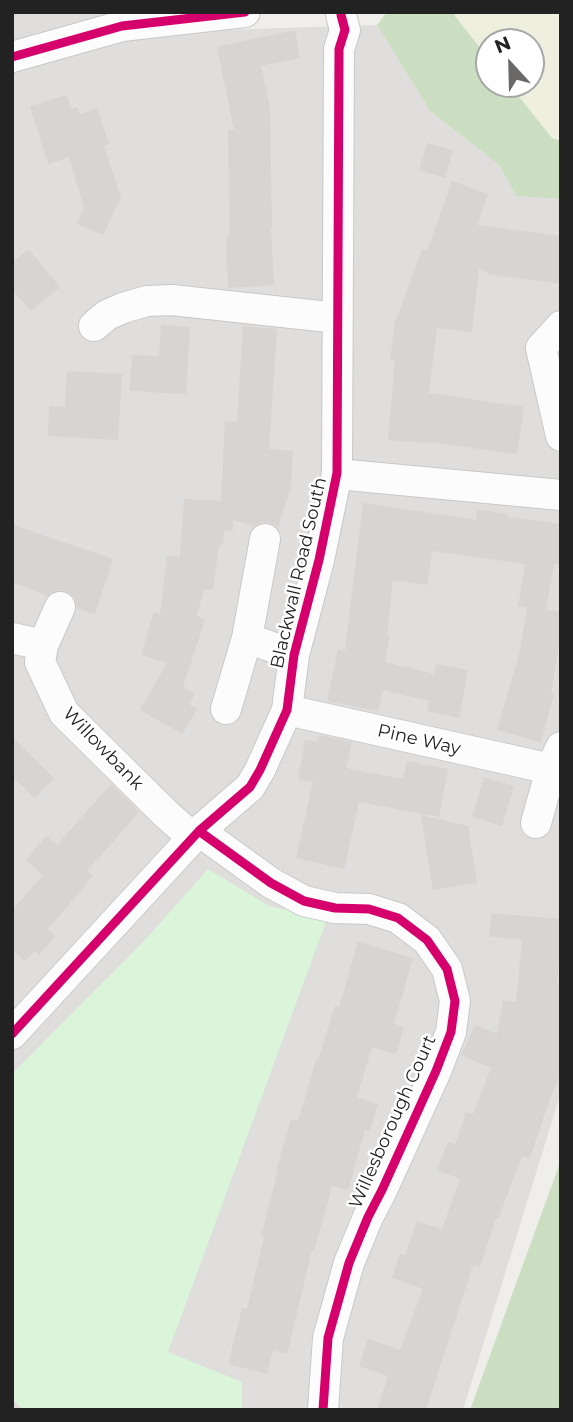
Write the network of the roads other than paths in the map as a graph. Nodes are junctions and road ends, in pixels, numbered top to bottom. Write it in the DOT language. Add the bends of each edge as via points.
graph roads {
  1 [pos="245,12"];
  2 [pos="335,13"];
  3 [pos="12,57"];
  4 [pos="338,318"];
  5 [pos="94,326"];
  6 [pos="561,326"];
  7 [pos="561,436"];
  8 [pos="337,474"];
  9 [pos="561,495"];
  10 [pos="265,539"];
  11 [pos="60,607"];
  12 [pos="12,638"];
  13 [pos="247,638"];
  14 [pos="43,645"];
  15 [pos="294,655"];
  16 [pos="226,709"];
  17 [pos="287,710"];
  18 [pos="556,758"];
  19 [pos="536,823"];
  20 [pos="196,834"];
  21 [pos="12,1034"];
  22 [pos="323,1410"];
  1 -- 3 [label="street" via="122,26"];
  2 -- 4 [label="street, Blackwall Road South" via="345,30 339,49"];
  4 -- 5 [label="street" via="172,300 123,308"];
  4 -- 8 [label="street, Blackwall Road South"];
  6 -- 7 [label="street" via="541,348"];
  8 -- 9 [label="street"];
  8 -- 15 [label="street, Blackwall Road South"];
  10 -- 13 [label="street"];
  11 -- 14 [label="street"];
  12 -- 14 [label="street"];
  13 -- 15 [label="street"];
  13 -- 16 [label="street"];
  14 -- 20 [label="street, Willowbank" via="40,662 64,713 165,813"];
  15 -- 17 [label="street, Blackwall Road South"];
  17 -- 18 [label="street, Pine Way"];
  17 -- 20 [label="street, Blackwall Road South" via="250,787"];
  18 -- 19 [label="street, Pine Way"];
  20 -- 21 [label="street, Blackwall Road South"];
  20 -- 22 [label="street, Willesborough Court" via="304,901 369,909 398,918 427,940 447,969 455,1001 440,1061 349,1263 328,1338"];
}
